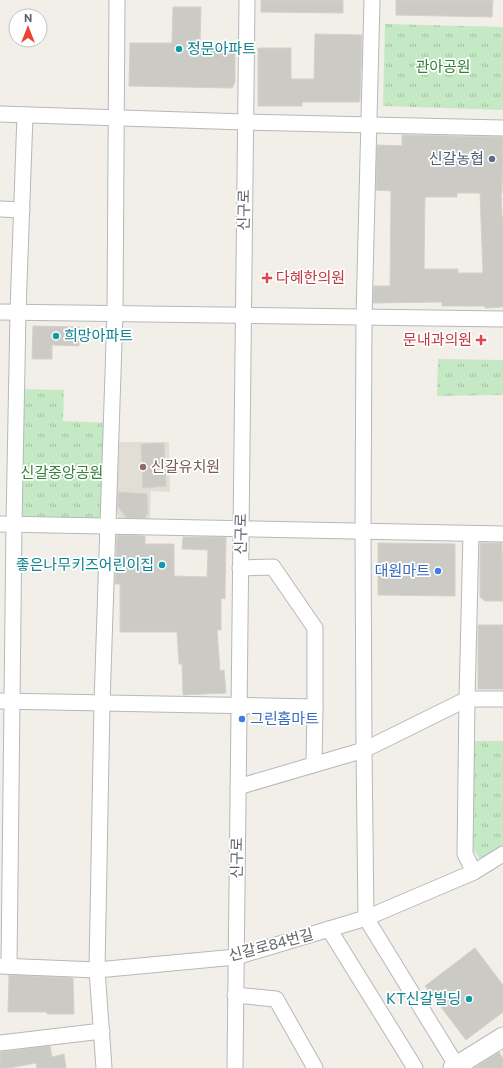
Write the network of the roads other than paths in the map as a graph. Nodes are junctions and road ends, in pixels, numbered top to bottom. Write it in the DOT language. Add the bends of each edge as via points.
graph roads {
  1 [pos="117,0"];
  2 [pos="247,0"];
  3 [pos="372,0"];
  4 [pos="0,114"];
  5 [pos="25,115"];
  6 [pos="116,118"];
  7 [pos="245,122"];
  8 [pos="369,125"];
  9 [pos="503,128"];
  10 [pos="0,209"];
  11 [pos="22,210"];
  12 [pos="0,312"];
  13 [pos="18,312"];
  14 [pos="115,313"];
  15 [pos="243,315"];
  16 [pos="364,317"];
  17 [pos="503,319"];
  18 [pos="7,524"];
  19 [pos="109,526"];
  20 [pos="241,529"];
  21 [pos="363,531"];
  22 [pos="471,534"];
  23 [pos="503,534"];
  24 [pos="240,568"];
  25 [pos="467,699"];
  26 [pos="503,699"];
  27 [pos="6,701"];
  28 [pos="102,702"];
  29 [pos="239,705"];
  30 [pos="314,707"];
  31 [pos="364,750"];
  32 [pos="314,764"];
  33 [pos="238,787"];
  34 [pos="503,854"];
  35 [pos="474,872"];
  36 [pos="5,886"];
  37 [pos="366,918"];
  38 [pos="329,929"];
  39 [pos="236,957"];
  40 [pos="4,966"];
  41 [pos="97,970"];
  42 [pos="236,995"];
  43 [pos="102,1031"];
  44 [pos="503,1037"];
  45 [pos="0,1043"];
  46 [pos="456,1067"];
  47 [pos="104,1068"];
  48 [pos="235,1068"];
  49 [pos="315,1068"];
  50 [pos="415,1068"];
  1 -- 6 [label="street"];
  2 -- 7 [label="street, 신구로"];
  3 -- 8 [label="street"];
  4 -- 5 [label="street"];
  5 -- 6 [label="street"];
  5 -- 11 [label="street"];
  6 -- 7 [label="street"];
  6 -- 14 [label="street"];
  7 -- 8 [label="street"];
  7 -- 15 [label="street, 신구로"];
  8 -- 9 [label="street"];
  8 -- 16 [label="street"];
  10 -- 11 [label="street"];
  11 -- 13 [label="street"];
  12 -- 13 [label="street"];
  13 -- 14 [label="street"];
  13 -- 18 [label="street"];
  14 -- 15 [label="street"];
  14 -- 19 [label="street"];
  15 -- 16 [label="street"];
  15 -- 20 [label="street, 신구로"];
  16 -- 17 [label="street"];
  16 -- 21 [label="street"];
  18 -- 19 [label="street"];
  18 -- 27 [label="street"];
  19 -- 20 [label="street"];
  19 -- 28 [label="street"];
  20 -- 21 [label="street"];
  20 -- 24 [label="street, 신구로"];
  21 -- 22 [label="street"];
  21 -- 31 [label="street"];
  22 -- 23 [label="street"];
  22 -- 25 [label="street"];
  24 -- 29 [label="street, 신구로"];
  24 -- 30 [label="street" via="273,567 315,628"];
  25 -- 26 [label="street"];
  25 -- 31 [label="street"];
  25 -- 35 [label="street" via="465,854"];
  27 -- 28 [label="street"];
  27 -- 36 [label="street"];
  28 -- 29 [label="street"];
  28 -- 41 [label="street"];
  29 -- 30 [label="street"];
  29 -- 33 [label="street, 신구로"];
  30 -- 32 [label="street"];
  31 -- 32 [label="street"];
  31 -- 37 [label="street"];
  32 -- 33 [label="street"];
  33 -- 39 [label="street, 신구로"];
  34 -- 35 [label="street, 신갈로84번길"];
  35 -- 37 [label="street, 신갈로84번길"];
  36 -- 40 [label="street"];
  37 -- 38 [label="street, 신갈로84번길"];
  37 -- 46 [label="street"];
  38 -- 39 [label="street, 신갈로84번길"];
  38 -- 50 [label="street"];
  39 -- 41 [label="street, 신갈로84번길"];
  39 -- 42 [label="street, 신구로"];
  40 -- 41 [label="street, 신갈로84번길"];
  41 -- 43 [label="street"];
  42 -- 48 [label="street, 신구로"];
  42 -- 49 [label="street" via="276,999"];
  43 -- 45 [label="street"];
  43 -- 47 [label="street"];
  44 -- 46 [label="street"];
}
